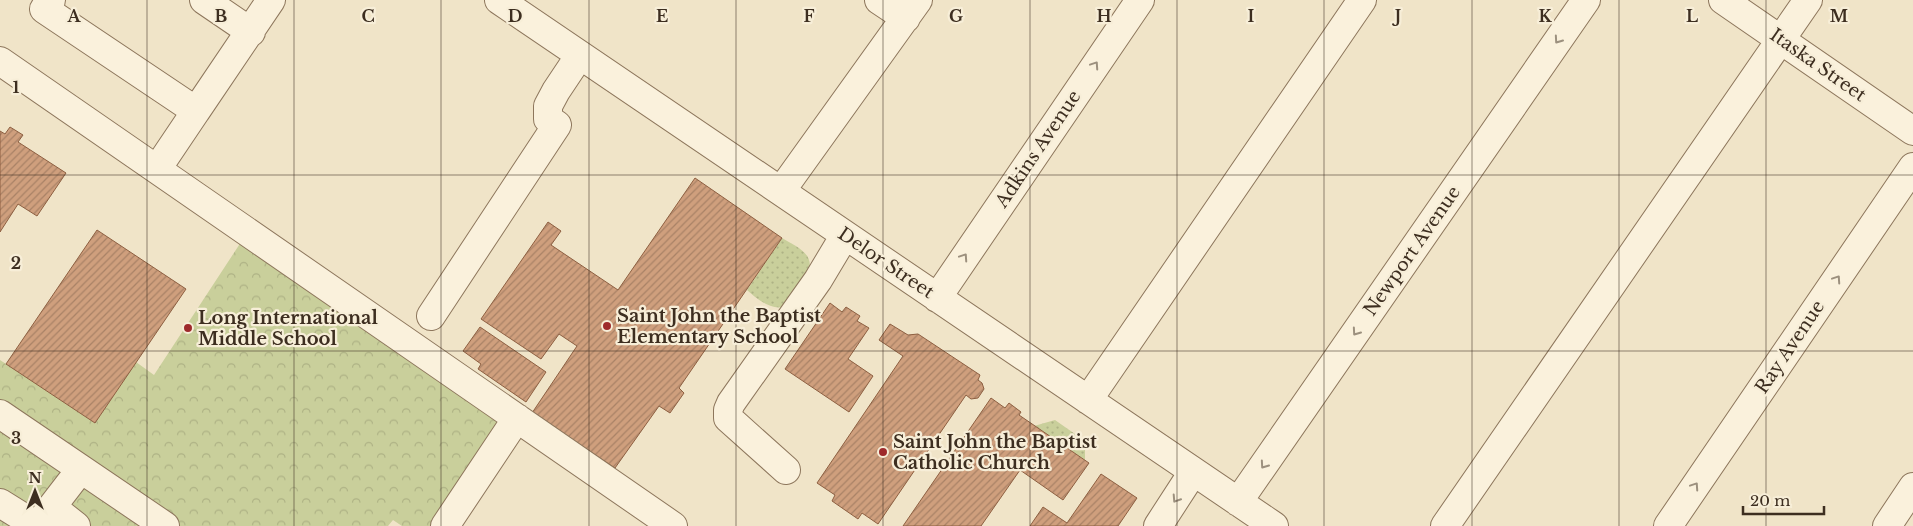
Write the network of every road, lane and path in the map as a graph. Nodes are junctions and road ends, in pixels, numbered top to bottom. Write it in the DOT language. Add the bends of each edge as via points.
graph roads {
  1 [pos="51,0"];
  2 [pos="204,0"];
  3 [pos="271,0"];
  4 [pos="499,0"];
  5 [pos="878,0"];
  6 [pos="1140,0"];
  7 [pos="1362,0"];
  8 [pos="1586,0"];
  9 [pos="1723,0"];
  10 [pos="1808,0"];
  11 [pos="912,9"];
  12 [pos="251,32"];
  13 [pos="1781,39"];
  14 [pos="580,55"];
  15 [pos="0,61"];
  16 [pos="196,111"];
  17 [pos="1913,131"];
  18 [pos="1913,168"];
  19 [pos="157,169"];
  20 [pos="781,192"];
  21 [pos="845,235"];
  22 [pos="937,298"];
  23 [pos="431,316"];
  24 [pos="1088,400"];
  25 [pos="0,414"];
  26 [pos="517,418"];
  27 [pos="81,469"];
  28 [pos="786,470"];
  29 [pos="1194,472"];
  30 [pos="1913,487"];
  31 [pos="1238,502"];
  32 [pos="0,503"];
  33 [pos="42,520"];
  34 [pos="76,526"];
  35 [pos="165,526"];
  36 [pos="445,526"];
  37 [pos="674,526"];
  38 [pos="1158,526"];
  39 [pos="1274,526"];
  40 [pos="1445,526"];
  41 [pos="1668,526"];
  42 [pos="1887,526"];
  1 -- 16 [label="street" via="44,9"];
  2 -- 12 [label="street"];
  3 -- 12 [label="street"];
  4 -- 14 [label="street, Delor Street"];
  5 -- 11 [label="street"];
  22 -- 6 [label="street, Adkins Avenue, one-way"];
  7 -- 24 [label="street"];
  8 -- 31 [label="street, Newport Avenue, one-way"];
  9 -- 13 [label="street, Itaska Street"];
  10 -- 13 [label="street"];
  11 -- 20 [label="street"];
  12 -- 16 [label="street"];
  13 -- 17 [label="street, Itaska Street"];
  13 -- 40 [label="street"];
  14 -- 20 [label="street, Delor Street"];
  14 -- 23 [label="street" via="548,106 548,118 557,125"];
  15 -- 19 [label="street"];
  16 -- 19 [label="street"];
  41 -- 18 [label="street, Ray Avenue, one-way"];
  19 -- 26 [label="street"];
  20 -- 21 [label="street, Delor Street"];
  21 -- 22 [label="street, Delor Street"];
  21 -- 28 [label="street" via="818,280 728,410 728,418"];
  22 -- 24 [label="street, Delor Street"];
  24 -- 29 [label="street, Delor Street"];
  25 -- 27 [label="street"];
  26 -- 36 [label="street"];
  26 -- 37 [label="street"];
  27 -- 33 [label="street"];
  27 -- 35 [label="street"];
  29 -- 31 [label="street, Delor Street"];
  29 -- 38 [label="street, one-way"];
  30 -- 42 [label="street"];
  31 -- 39 [label="street, Delor Street"];
  32 -- 33 [label="street"];
  33 -- 34 [label="street"];
}
